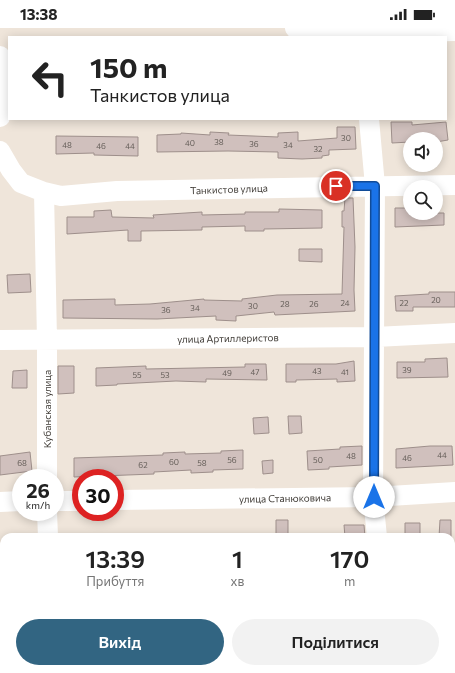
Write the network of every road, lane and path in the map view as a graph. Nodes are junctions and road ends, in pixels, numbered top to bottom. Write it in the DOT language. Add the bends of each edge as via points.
graph roads {
  1 [pos="295,28"];
  2 [pos="455,31"];
  3 [pos="366,35"];
  4 [pos="0,56"];
  5 [pos="0,117"];
  6 [pos="369,120"];
  7 [pos="0,140"];
  8 [pos="0,151"];
  9 [pos="5,174"];
  10 [pos="455,185"];
  11 [pos="375,186"];
  12 [pos="44,192"];
  13 [pos="455,333"];
  14 [pos="375,337"];
  15 [pos="0,340"];
  16 [pos="47,340"];
  17 [pos="47,469"];
  18 [pos="455,492"];
  19 [pos="374,497"];
  20 [pos="124,500"];
  21 [pos="12,501"];
  22 [pos="0,502"];
  23 [pos="47,521"];
  24 [pos="48,533"];
  25 [pos="377,533"];
  1 -- 3 [label="street" via="338,36"];
  2 -- 3 [label="street"];
  4 -- 5 [label="street"];
  6 -- 11 [label="street"];
  7 -- 9 [label="street"];
  8 -- 9 [label="street, Танкистов улица"];
  9 -- 12 [label="street, Танкистов улица"];
  10 -- 11 [label="street, Танкистов улица"];
  11 -- 12 [label="street, Танкистов улица" via="117,191 61,196"];
  11 -- 14 [label="street"];
  12 -- 16 [label="street, Кубанская улица"];
  13 -- 14 [label="street, улица Артиллеристов"];
  14 -- 16 [label="street, улица Артиллеристов"];
  14 -- 19 [label="street"];
  15 -- 16 [label="street, улица Артиллеристов"];
  16 -- 17 [label="street, Кубанская улица"];
  18 -- 19 [label="street, улица Станюковича"];
  19 -- 20 [label="street, улица Станюковича"];
  19 -- 25 [label="street"];
  21 -- 22 [label="street"];
  23 -- 24 [label="street"];
}
